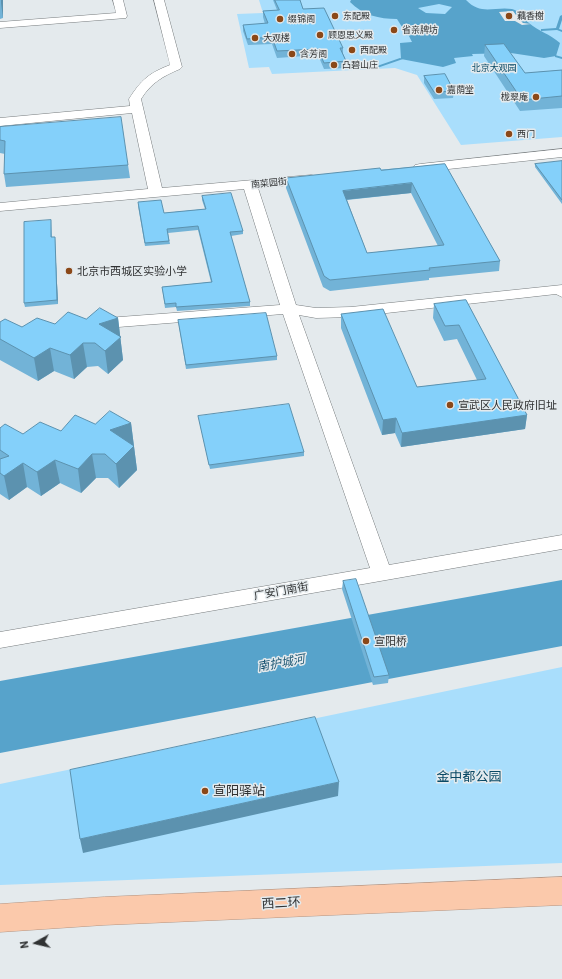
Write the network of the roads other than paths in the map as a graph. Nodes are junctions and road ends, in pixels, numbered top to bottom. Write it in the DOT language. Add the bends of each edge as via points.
graph roads {
  1 [pos="118,0"];
  2 [pos="159,0"];
  3 [pos="0,25"];
  4 [pos="136,109"];
  5 [pos="0,122"];
  6 [pos="562,153"];
  7 [pos="406,169"];
  8 [pos="328,177"];
  9 [pos="250,186"];
  10 [pos="156,194"];
  11 [pos="0,207"];
  12 [pos="562,292"];
  13 [pos="290,309"];
  14 [pos="75,326"];
  15 [pos="562,531"];
  16 [pos="562,542"];
  17 [pos="380,569"];
  18 [pos="0,629"];
  19 [pos="0,640"];
  20 [pos="562,891"];
  21 [pos="0,918"];
  1 -- 3 [label="street" via="122,16"];
  2 -- 4 [label="street" via="176,67 153,76 144,83 135,99"];
  4 -- 5 [label="street"];
  4 -- 10 [label="street"];
  6 -- 7 [label="street"];
  8 -- 9 [label="street, 南菜园街"];
  9 -- 10 [label="street, 南菜园街"];
  9 -- 13 [label="street"];
  10 -- 11 [label="street, 南菜园街"];
  12 -- 13 [label="street" via="560,289 351,312 316,313"];
  13 -- 14 [label="street"];
  13 -- 17 [label="street"];
  15 -- 17 [label="street, 广安门南街"];
  16 -- 17 [label="street, 广安门南街"];
  17 -- 18 [label="street, 广安门南街"];
  17 -- 19 [label="street, 广安门南街"];
  20 -- 21 [label="highway, 西二环"];
}
